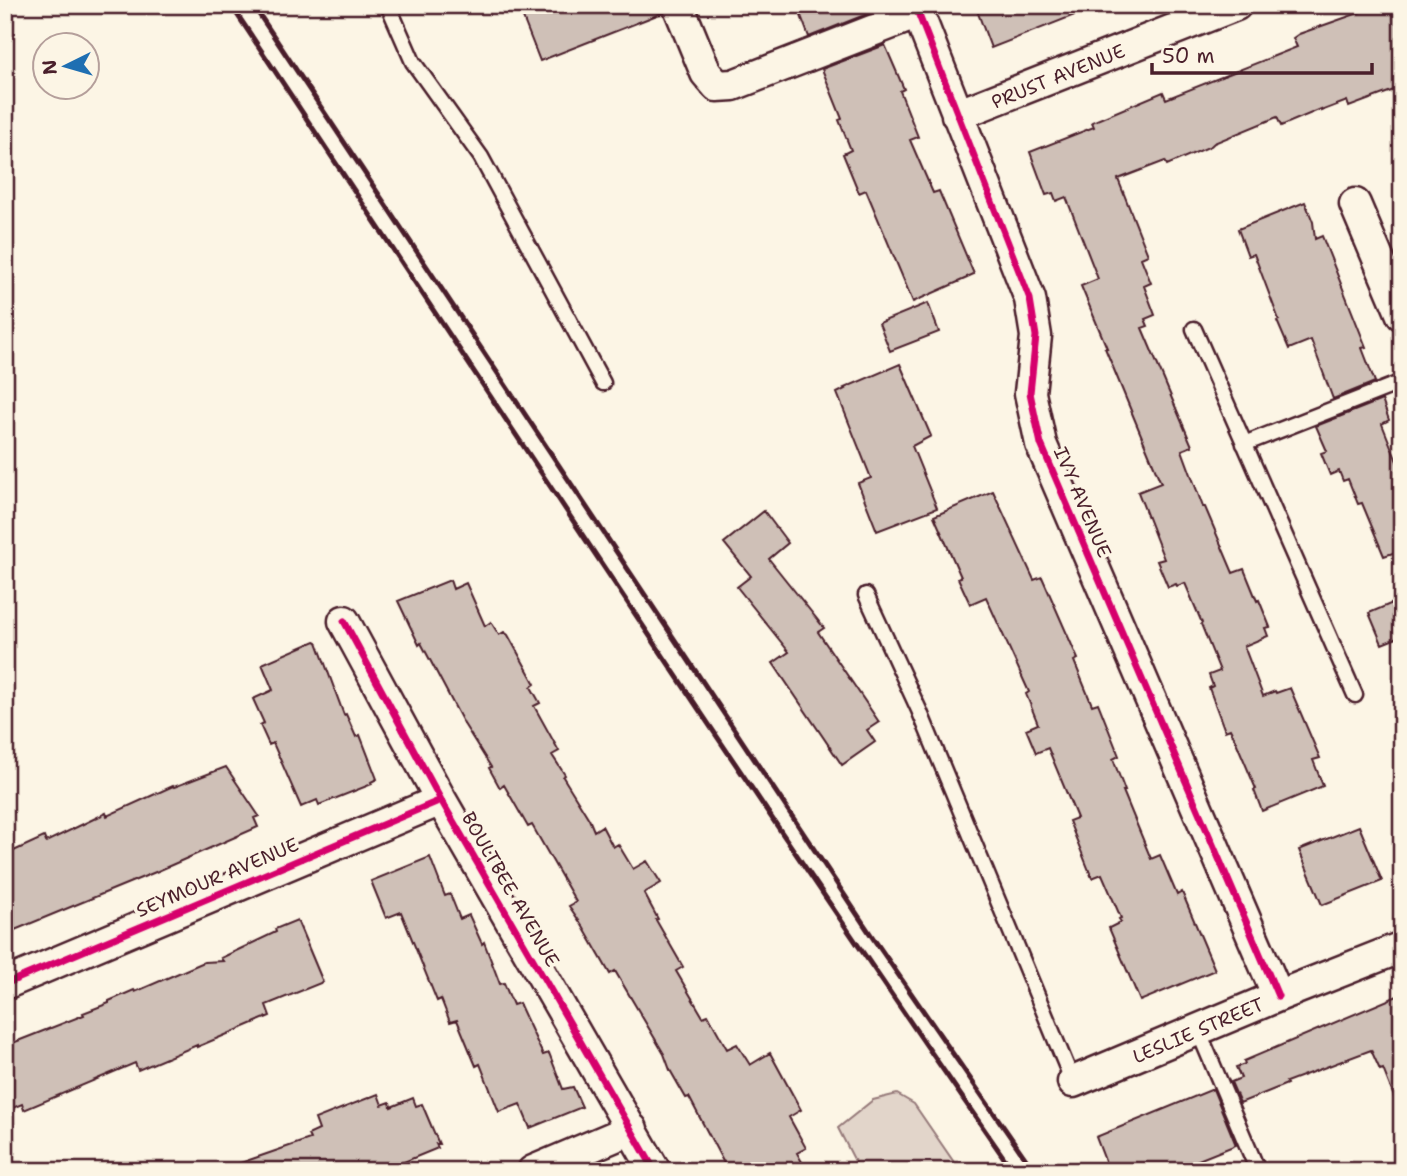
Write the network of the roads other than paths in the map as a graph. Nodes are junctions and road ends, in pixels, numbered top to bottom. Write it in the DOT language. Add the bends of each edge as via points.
graph roads {
  1 [pos="388,5"];
  2 [pos="678,5"];
  3 [pos="1236,5"];
  4 [pos="916,9"];
  5 [pos="957,115"];
  6 [pos="1355,204"];
  7 [pos="1402,315"];
  8 [pos="1194,329"];
  9 [pos="1402,382"];
  10 [pos="603,383"];
  11 [pos="1244,444"];
  12 [pos="866,595"];
  13 [pos="344,621"];
  14 [pos="1355,695"];
  15 [pos="441,800"];
  16 [pos="1402,947"];
  17 [pos="5,984"];
  18 [pos="1278,996"];
  19 [pos="1198,1031"];
  20 [pos="1073,1082"];
  21 [pos="632,1129"];
  22 [pos="533,1171"];
  23 [pos="655,1171"];
  24 [pos="1258,1171"];
  1 -- 10 [label="lane" via="413,62 481,157"];
  2 -- 4 [label="street" via="706,73 716,86 733,85"];
  3 -- 5 [label="street, PRUST AVENUE"];
  4 -- 5 [label="street, IVY AVENUE"];
  5 -- 18 [label="street, IVY AVENUE" via="1030,299 1036,336 1030,393 1041,444"];
  6 -- 7 [label="street"];
  8 -- 11 [label="lane"];
  9 -- 11 [label="lane"];
  11 -- 14 [label="lane"];
  12 -- 20 [label="lane" via="919,710"];
  13 -- 15 [label="street, BOULTBEE AVENUE"];
  15 -- 17 [label="street, SEYMOUR AVENUE"];
  15 -- 21 [label="street, BOULTBEE AVENUE"];
  16 -- 18 [label="street, LESLIE STREET"];
  18 -- 19 [label="street, LESLIE STREET"];
  19 -- 20 [label="street, LESLIE STREET"];
  19 -- 24 [label="lane"];
  21 -- 22 [label="street"];
  21 -- 23 [label="street, BOULTBEE AVENUE"];
}
